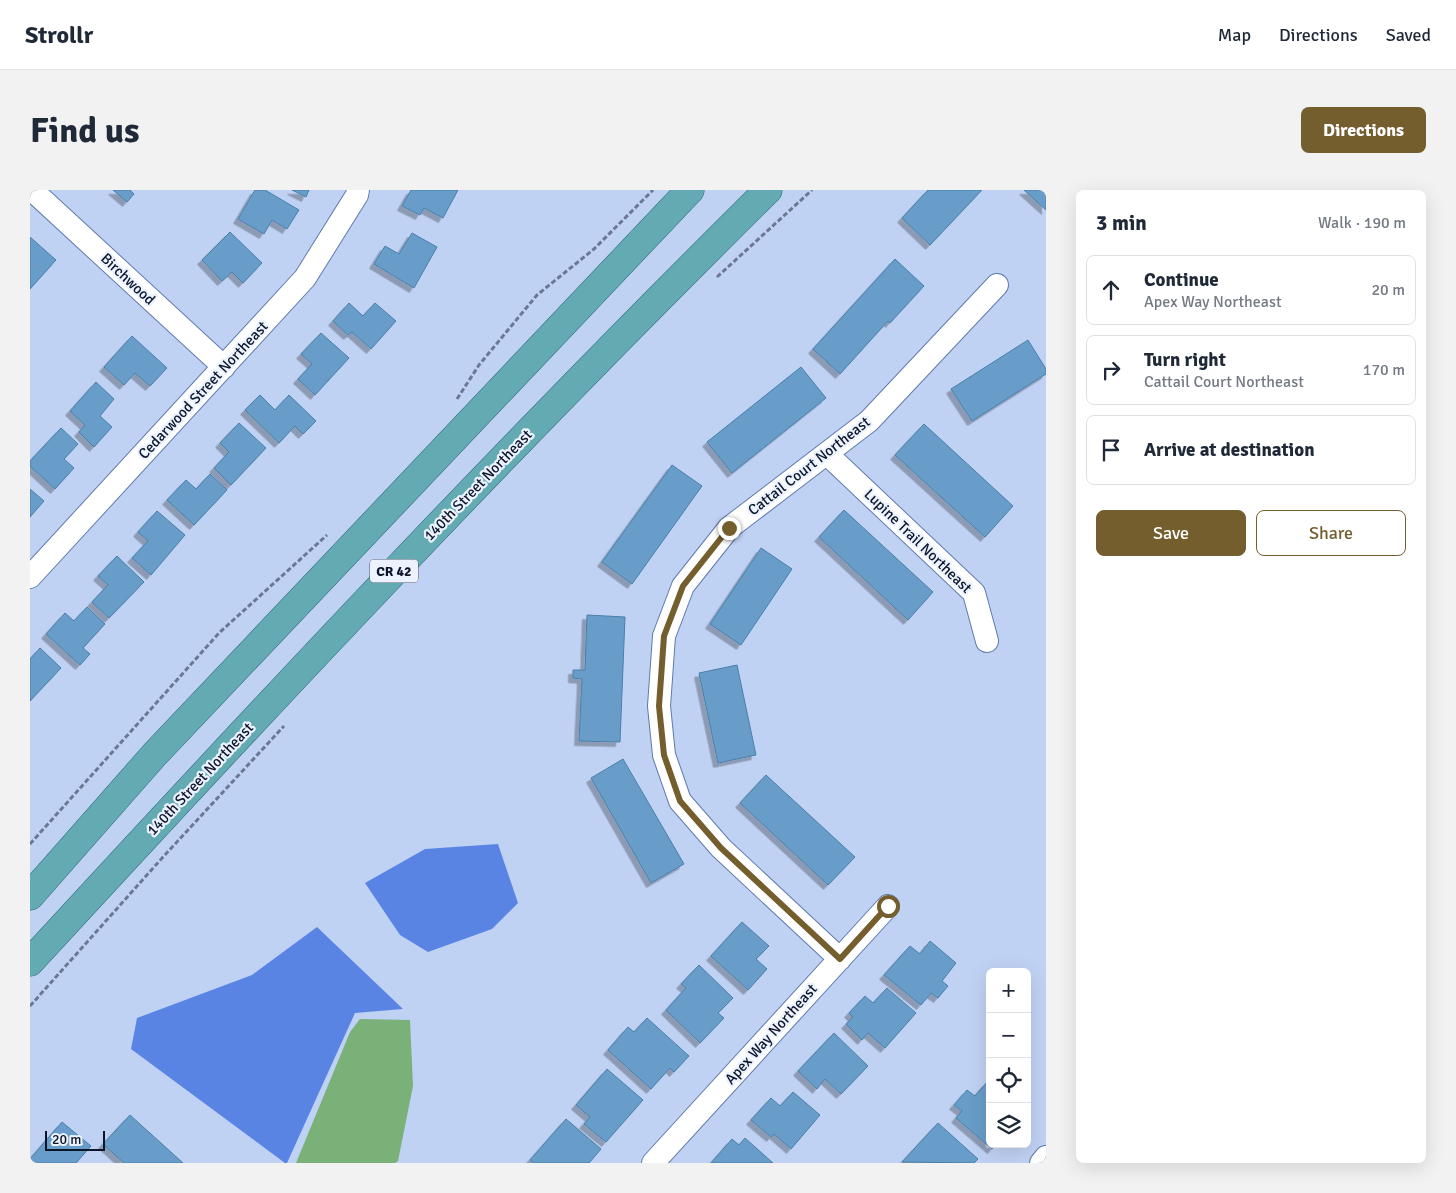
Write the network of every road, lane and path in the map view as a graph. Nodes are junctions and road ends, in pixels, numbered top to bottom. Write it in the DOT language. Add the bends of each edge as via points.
graph roads {
  1 [pos="32,190"];
  2 [pos="358,190"];
  3 [pos="653,190"];
  4 [pos="690,190"];
  5 [pos="768,190"];
  6 [pos="812,190"];
  7 [pos="717,277"];
  8 [pos="998,285"];
  9 [pos="224,368"];
  10 [pos="454,405"];
  11 [pos="826,454"];
  12 [pos="332,531"];
  13 [pos="30,577"];
  14 [pos="987,641"];
  15 [pos="285,725"];
  16 [pos="30,844"];
  17 [pos="30,896"];
  18 [pos="888,906"];
  19 [pos="840,959"];
  20 [pos="30,962"];
  21 [pos="30,1006"];
  22 [pos="1046,1158"];
  23 [pos="653,1163"];
  24 [pos="1041,1163"];
  1 -- 9 [label="street, Birchwood"];
  2 -- 9 [label="street, Cedarwood Street Northeast" via="304,278"];
  3 -- 10 [label="path" via="594,250 537,295 479,365"];
  4 -- 17 [label="highway, CR 42" via="155,754"];
  5 -- 20 [label="highway, 140th Street Northeast / CR 42" via="652,304 388,578"];
  6 -- 7 [label="path"];
  8 -- 11 [label="street, Cattail Court Northeast" via="869,421"];
  9 -- 13 [label="street, Cedarwood Street Northeast"];
  11 -- 14 [label="street, Lupine Trail Northeast" via="974,593"];
  11 -- 19 [label="street, Cattail Court Northeast" via="729,528 683,586 664,636 659,706 664,755 680,801 721,848"];
  12 -- 16 [label="path" via="218,633"];
  15 -- 21 [label="path"];
  18 -- 19 [label="street, Apex Way Northeast"];
  19 -- 23 [label="street, Apex Way Northeast"];
  22 -- 24 [label="street"];
}
